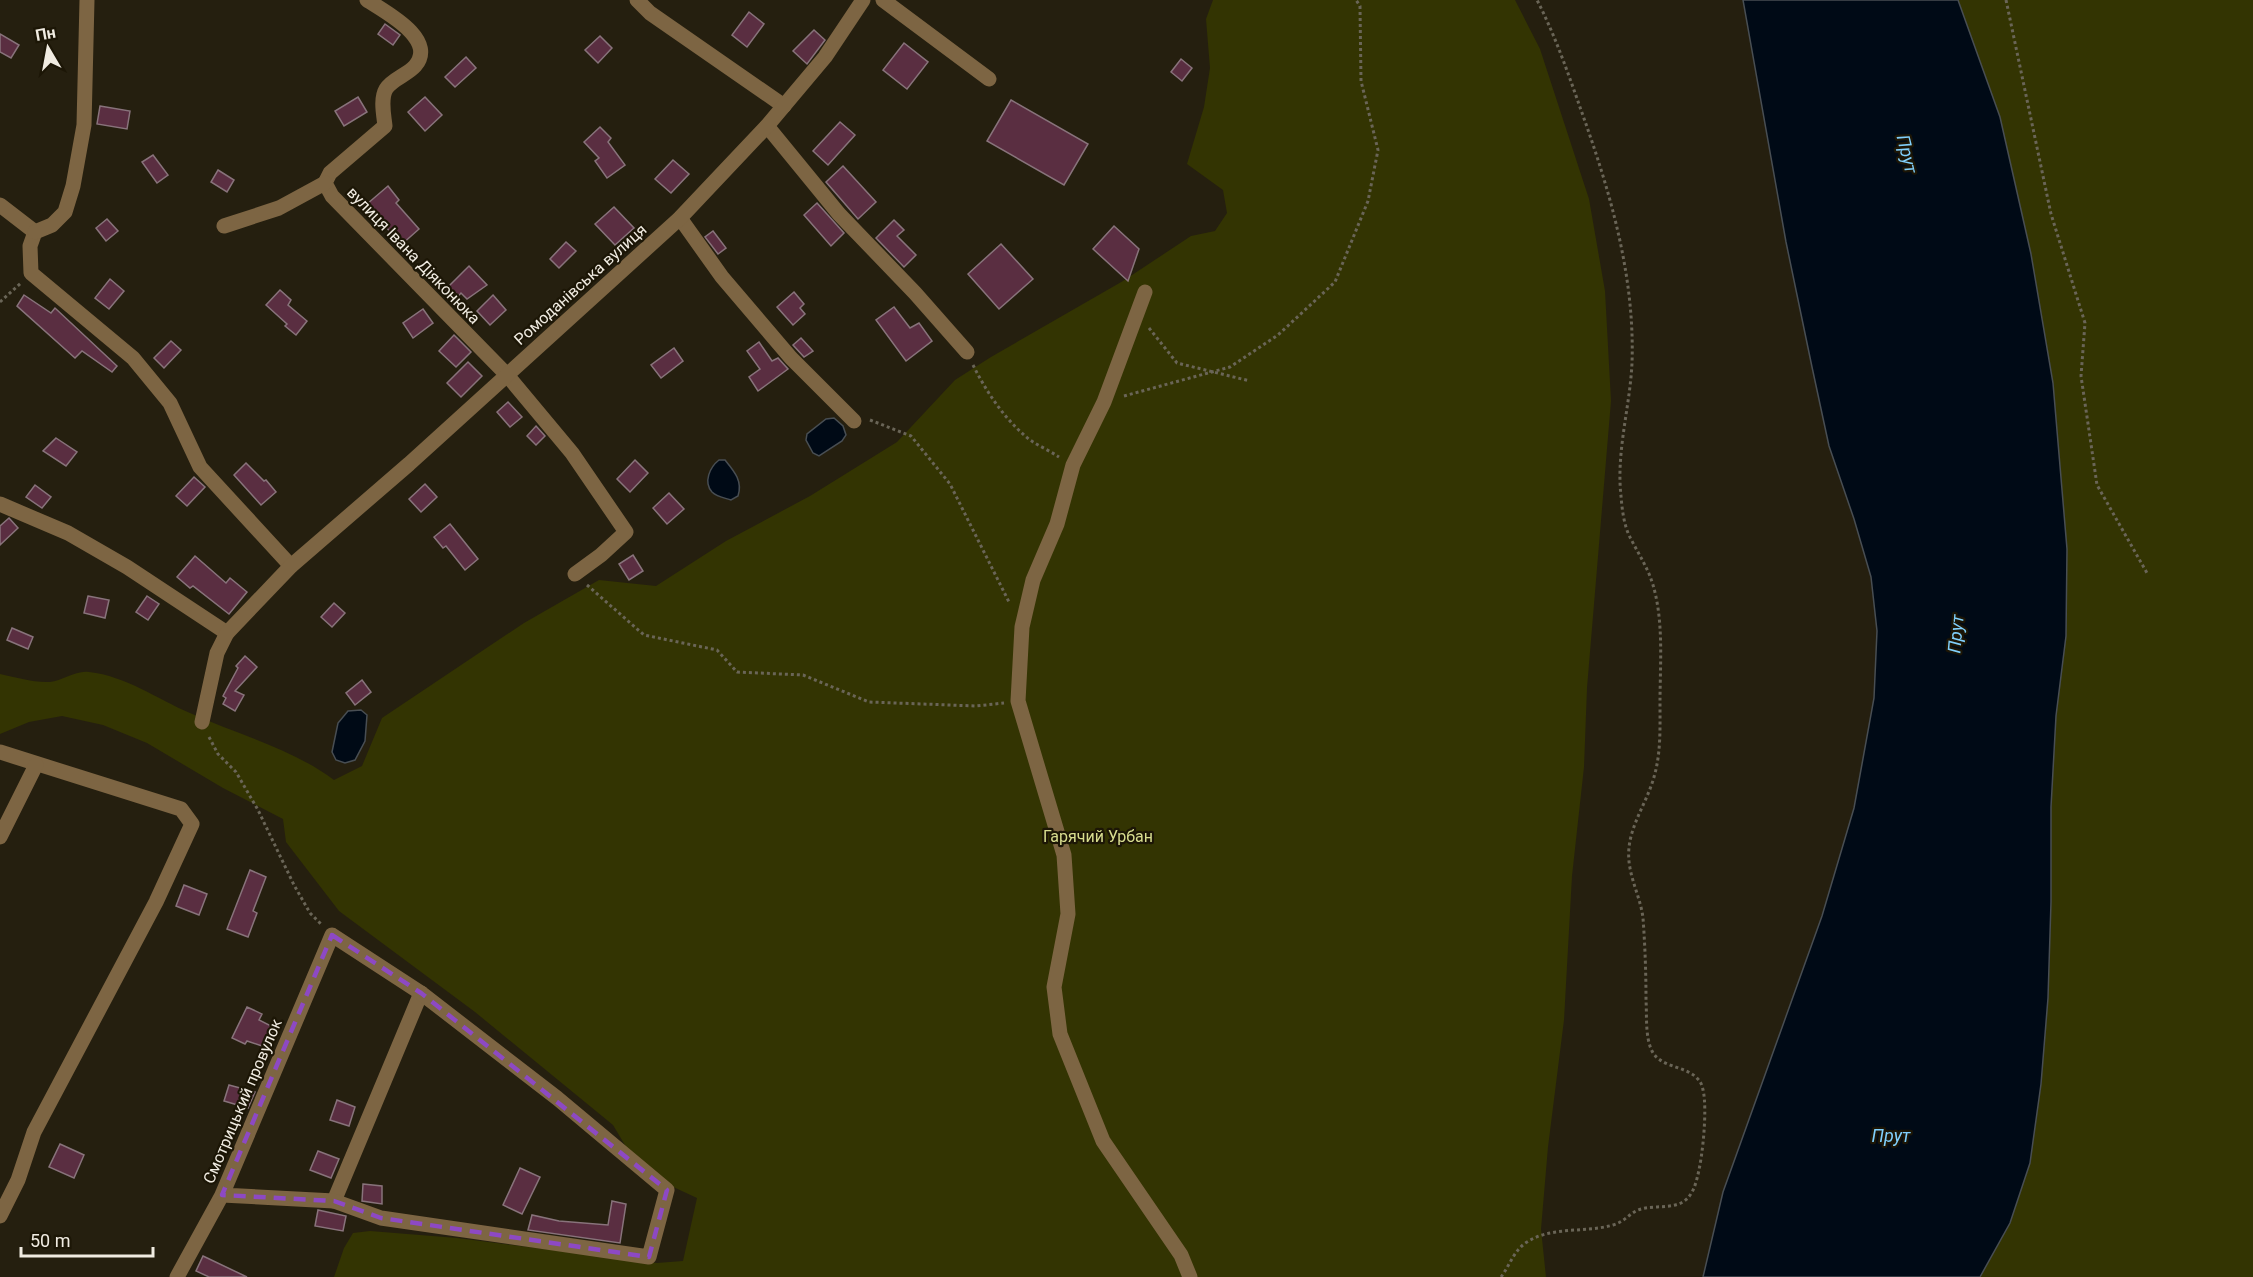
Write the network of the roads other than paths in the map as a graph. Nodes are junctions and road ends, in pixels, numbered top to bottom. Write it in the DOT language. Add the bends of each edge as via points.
graph roads {
  1 [pos="87,0"];
  2 [pos="367,0"];
  3 [pos="637,0"];
  4 [pos="863,0"];
  5 [pos="883,0"];
  6 [pos="989,79"];
  7 [pos="784,106"];
  8 [pos="767,126"];
  9 [pos="325,183"];
  10 [pos="0,205"];
  11 [pos="680,218"];
  12 [pos="224,226"];
  13 [pos="35,232"];
  14 [pos="1142,298"];
  15 [pos="967,352"];
  16 [pos="507,375"];
  17 [pos="854,422"];
  18 [pos="0,504"];
  19 [pos="291,566"];
  20 [pos="575,574"];
  21 [pos="227,633"];
  22 [pos="202,722"];
  23 [pos="0,752"];
  24 [pos="36,765"];
  25 [pos="0,837"];
  26 [pos="421,993"];
  27 [pos="222,1195"];
  28 [pos="334,1201"];
  29 [pos="0,1216"];
  30 [pos="177,1277"];
  31 [pos="1190,1277"];
  1 -- 13 [label="street" via="84,125 73,186 65,212 52,225"];
  2 -- 9 [label="street, вулиця Івана Діяконюка" via="410,29 420,46 420,56 415,66 386,88 385,126 330,173"];
  3 -- 7 [label="street"];
  4 -- 7 [label="street, Ромоданівська вулиця" via="825,57"];
  5 -- 6 [label="street"];
  7 -- 8 [label="street, Ромоданівська вулиця"];
  8 -- 11 [label="street, Ромоданівська вулиця"];
  8 -- 15 [label="street" via="839,214"];
  9 -- 12 [label="street" via="279,208"];
  9 -- 16 [label="street, вулиця Івана Діяконюка" via="332,196"];
  10 -- 13 [label="street"];
  11 -- 16 [label="street, Ромоданівська вулиця"];
  11 -- 17 [label="street" via="722,277 791,358"];
  13 -- 19 [label="street" via="30,246 31,273 133,358 170,403 200,467"];
  14 -- 31 [label="street" via="1104,402 1073,465 1057,524 1033,580 1022,627 1018,701 1064,855 1068,914 1054,987 1060,1034 1103,1141 1181,1255"];
  16 -- 19 [label="street, Ромоданівська вулиця"];
  16 -- 20 [label="street, вулиця Івана Діяконюка" via="572,453 626,532"];
  18 -- 21 [label="street" via="69,533"];
  19 -- 21 [label="street, Ромоданівська вулиця"];
  21 -- 22 [label="street" via="217,653"];
  23 -- 24 [label="street"];
  24 -- 25 [label="street"];
  24 -- 29 [label="street" via="181,809 192,824 156,902 34,1132 18,1180"];
  26 -- 27 [label="street, Смотрицький провулок" via="332,935"];
  26 -- 28 [label="street"];
  26 -- 28 [label="street" via="557,1098 667,1190 649,1257 381,1218"];
  27 -- 28 [label="street"];
  27 -- 30 [label="street, Смотрицький провулок"];
}
